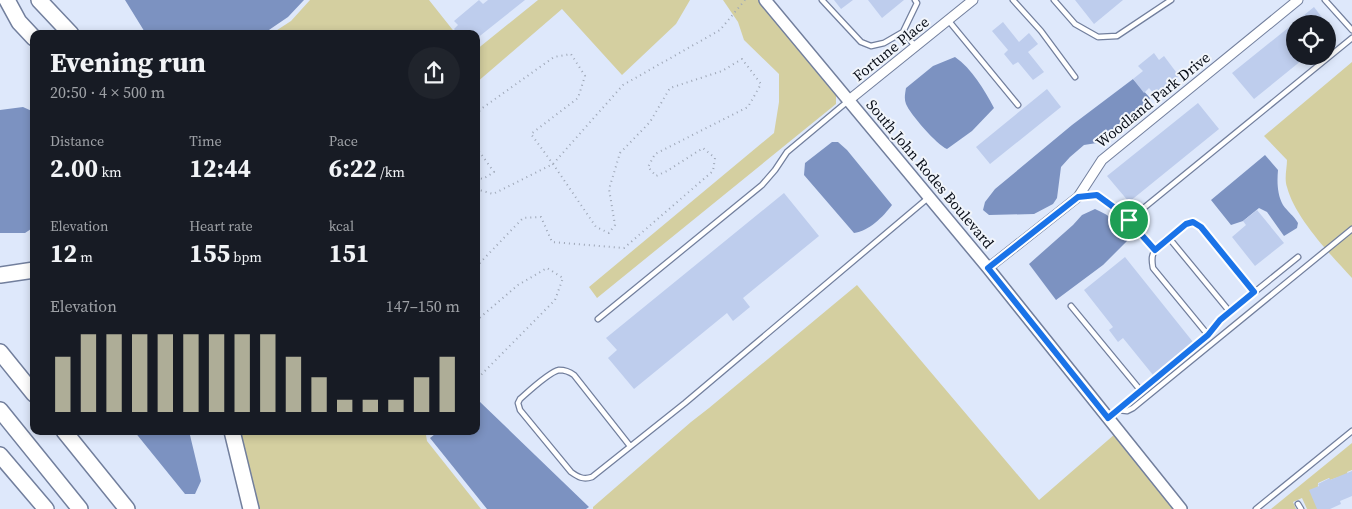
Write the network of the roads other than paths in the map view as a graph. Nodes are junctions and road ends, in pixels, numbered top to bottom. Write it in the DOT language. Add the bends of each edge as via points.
graph roads {
  1 [pos="39,0"];
  2 [pos="765,0"];
  3 [pos="822,0"];
  4 [pos="915,0"];
  5 [pos="973,0"];
  6 [pos="1013,0"];
  7 [pos="1054,0"];
  8 [pos="1171,0"];
  9 [pos="1298,0"];
  10 [pos="1325,0"];
  11 [pos="6,3"];
  12 [pos="948,20"];
  13 [pos="67,30"];
  14 [pos="1352,30"];
  15 [pos="903,32"];
  16 [pos="30,34"];
  17 [pos="1352,38"];
  18 [pos="915,46"];
  19 [pos="1075,77"];
  20 [pos="849,100"];
  21 [pos="1018,105"];
  22 [pos="929,197"];
  23 [pos="1078,197"];
  24 [pos="1129,220"];
  25 [pos="1352,230"];
  26 [pos="1169,238"];
  27 [pos="1155,250"];
  28 [pos="1298,256"];
  29 [pos="988,268"];
  30 [pos="30,272"];
  31 [pos="0,275"];
  32 [pos="1254,292"];
  33 [pos="1071,306"];
  34 [pos="1230,312"];
  35 [pos="598,319"];
  36 [pos="1208,335"];
  37 [pos="0,352"];
  38 [pos="30,389"];
  39 [pos="1141,391"];
  40 [pos="0,410"];
  41 [pos="1118,410"];
  42 [pos="1108,418"];
  43 [pos="1352,432"];
  44 [pos="67,435"];
  45 [pos="233,435"];
  46 [pos="630,446"];
  47 [pos="0,455"];
  48 [pos="1298,504"];
  49 [pos="46,509"];
  50 [pos="80,509"];
  51 [pos="127,509"];
  52 [pos="251,509"];
  53 [pos="1181,509"];
  54 [pos="1256,509"];
  55 [pos="1300,509"];
  1 -- 13 [label="highway"];
  2 -- 20 [label="main road, South John Rodes Boulevard"];
  3 -- 15 [label="lane" via="861,42 871,46"];
  4 -- 15 [label="lane" via="918,4"];
  5 -- 12 [label="street, Fortune Place"];
  6 -- 19 [label="lane"];
  7 -- 8 [label="lane" via="1074,24 1098,37 1117,36"];
  9 -- 23 [label="street, Woodland Park Drive" via="1102,160"];
  10 -- 14 [label="lane"];
  11 -- 16 [label="highway"];
  12 -- 18 [label="street, Fortune Place"];
  12 -- 21 [label="lane"];
  15 -- 18 [label="lane"];
  17 -- 24 [label="lane"];
  18 -- 20 [label="street, Fortune Place"];
  20 -- 22 [label="main road, South John Rodes Boulevard"];
  20 -- 35 [label="lane" via="787,152 762,185"];
  22 -- 29 [label="main road, South John Rodes Boulevard"];
  22 -- 46 [label="lane"];
  23 -- 24 [label="lane" via="1097,195"];
  23 -- 29 [label="street, Woodland Park Drive"];
  24 -- 27 [label="lane"];
  25 -- 41 [label="lane" via="1133,408"];
  26 -- 27 [label="lane"];
  26 -- 32 [label="lane" via="1186,224 1193,222 1201,227"];
  26 -- 34 [label="lane"];
  27 -- 36 [label="lane" via="1153,268"];
  28 -- 32 [label="lane"];
  29 -- 42 [label="main road, South John Rodes Boulevard"];
  30 -- 31 [label="highway"];
  32 -- 34 [label="lane"];
  33 -- 39 [label="lane"];
  34 -- 36 [label="lane"];
  36 -- 39 [label="lane"];
  37 -- 38 [label="highway"];
  39 -- 41 [label="lane"];
  40 -- 50 [label="highway"];
  41 -- 42 [label="lane"];
  42 -- 53 [label="main road, South John Rodes Boulevard"];
  43 -- 54 [label="lane"];
  44 -- 51 [label="highway"];
  45 -- 52 [label="highway"];
  46 -- 46 [label="lane" via="592,477 579,477 571,472 520,410 518,403 551,374 568,371"];
  47 -- 49 [label="highway"];
  48 -- 55 [label="lane"];
}
